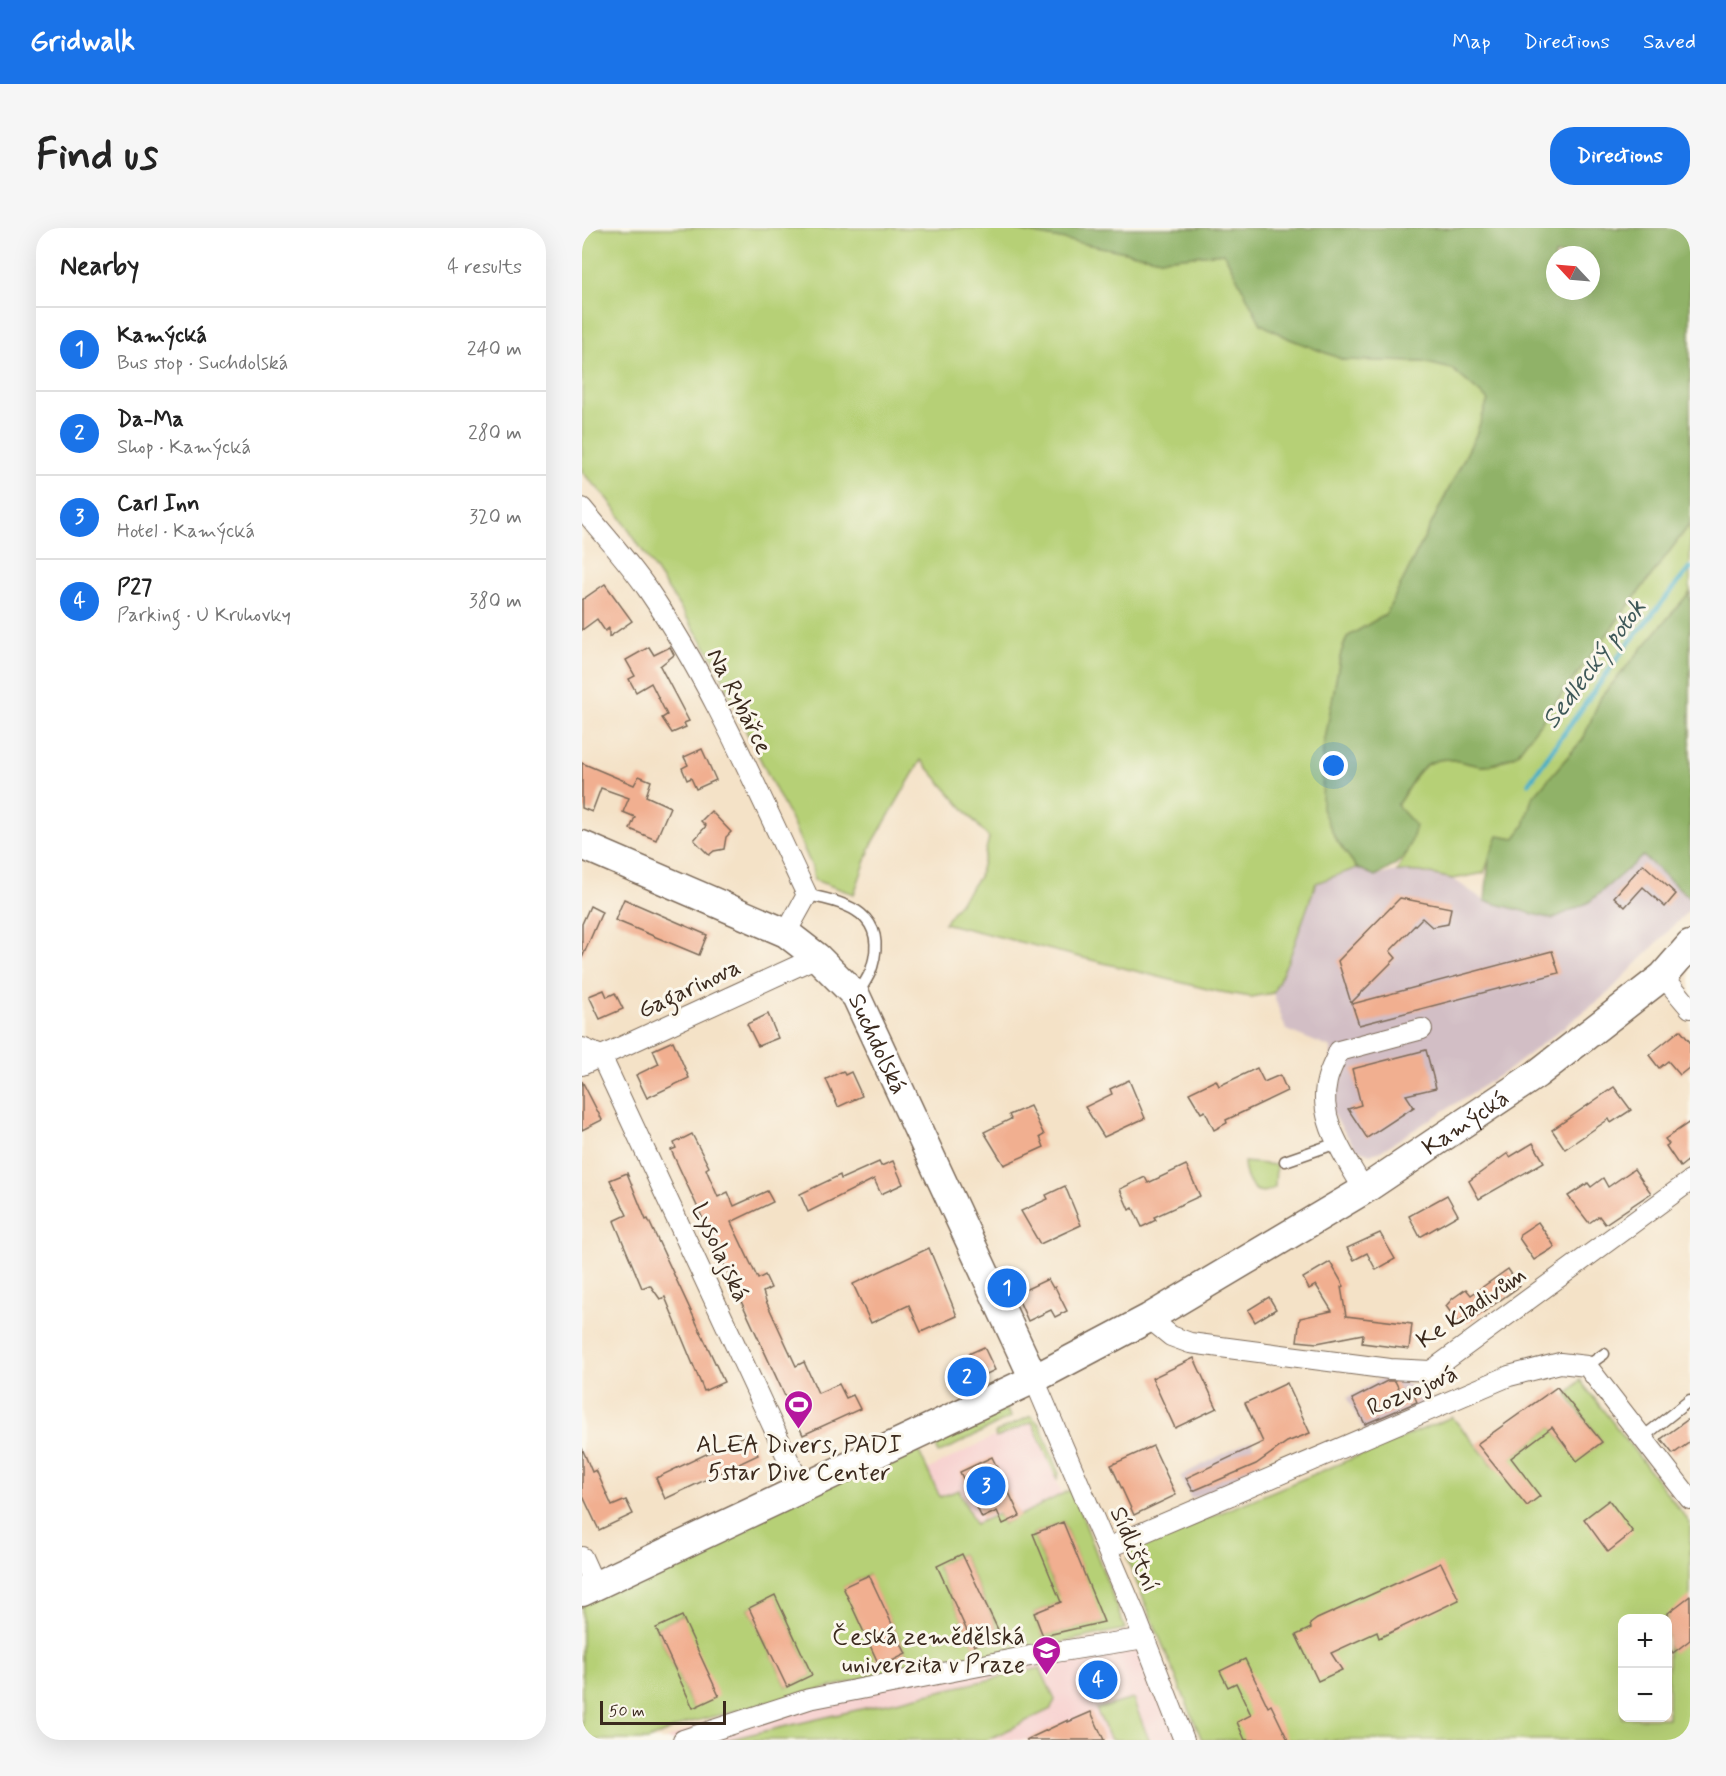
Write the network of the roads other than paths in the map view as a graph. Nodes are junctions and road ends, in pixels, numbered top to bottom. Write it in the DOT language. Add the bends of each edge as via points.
graph roads {
  1 [pos="582,508"];
  2 [pos="582,845"];
  3 [pos="807,895"];
  4 [pos="786,933"];
  5 [pos="1690,945"];
  6 [pos="817,957"];
  7 [pos="1663,976"];
  8 [pos="856,996"];
  9 [pos="1690,1008"];
  10 [pos="1422,1029"];
  11 [pos="582,1048"];
  12 [pos="601,1056"];
  13 [pos="582,1065"];
  14 [pos="1337,1143"];
  15 [pos="1285,1161"];
  16 [pos="1690,1181"];
  17 [pos="1364,1190"];
  18 [pos="1149,1318"];
  19 [pos="1605,1354"];
  20 [pos="1587,1366"];
  21 [pos="1034,1379"];
  22 [pos="1690,1400"];
  23 [pos="1643,1437"];
  24 [pos="802,1488"];
  25 [pos="1690,1499"];
  26 [pos="1107,1548"];
  27 [pos="582,1557"];
  28 [pos="589,1589"];
  29 [pos="1144,1638"];
  30 [pos="683,1740"];
  31 [pos="1185,1740"];
  1 -- 3 [label="street, Na Rybářce" via="648,589 698,671"];
  2 -- 4 [label="main road, Suchdolská"];
  3 -- 4 [label="street"];
  3 -- 8 [label="lane" via="842,901 867,918 876,938 872,967"];
  4 -- 6 [label="main road, Suchdolská"];
  5 -- 7 [label="main road, Kamýcká"];
  6 -- 8 [label="main road, Suchdolská"];
  6 -- 12 [label="street, Gagarinova"];
  7 -- 9 [label="street"];
  7 -- 17 [label="main road, Kamýcká" via="1537,1074"];
  8 -- 21 [label="main road, Suchdolská"];
  10 -- 14 [label="street" via="1339,1051 1326,1082 1326,1110"];
  11 -- 12 [label="street"];
  12 -- 13 [label="street, Gagarinova"];
  12 -- 24 [label="street, Lysolajská"];
  14 -- 15 [label="lane"];
  14 -- 17 [label="street"];
  16 -- 18 [label="street, Ke Kladivům" via="1431,1371 1190,1343 1171,1335"];
  17 -- 18 [label="main road, Kamýcká"];
  18 -- 21 [label="main road, Kamýcká"];
  19 -- 20 [label="lane"];
  20 -- 23 [label="street"];
  20 -- 26 [label="street, Rozvojová" via="1560,1363 1509,1376"];
  21 -- 24 [label="main road, Kamýcká"];
  21 -- 26 [label="street, Sídlištní"];
  22 -- 23 [label="lane"];
  23 -- 25 [label="street"];
  24 -- 28 [label="main road, Kamýcká"];
  26 -- 29 [label="street, Sídlištní"];
  27 -- 28 [label="street"];
  29 -- 30 [label="street" via="809,1699"];
  29 -- 31 [label="street, Sídlištní"];
}
